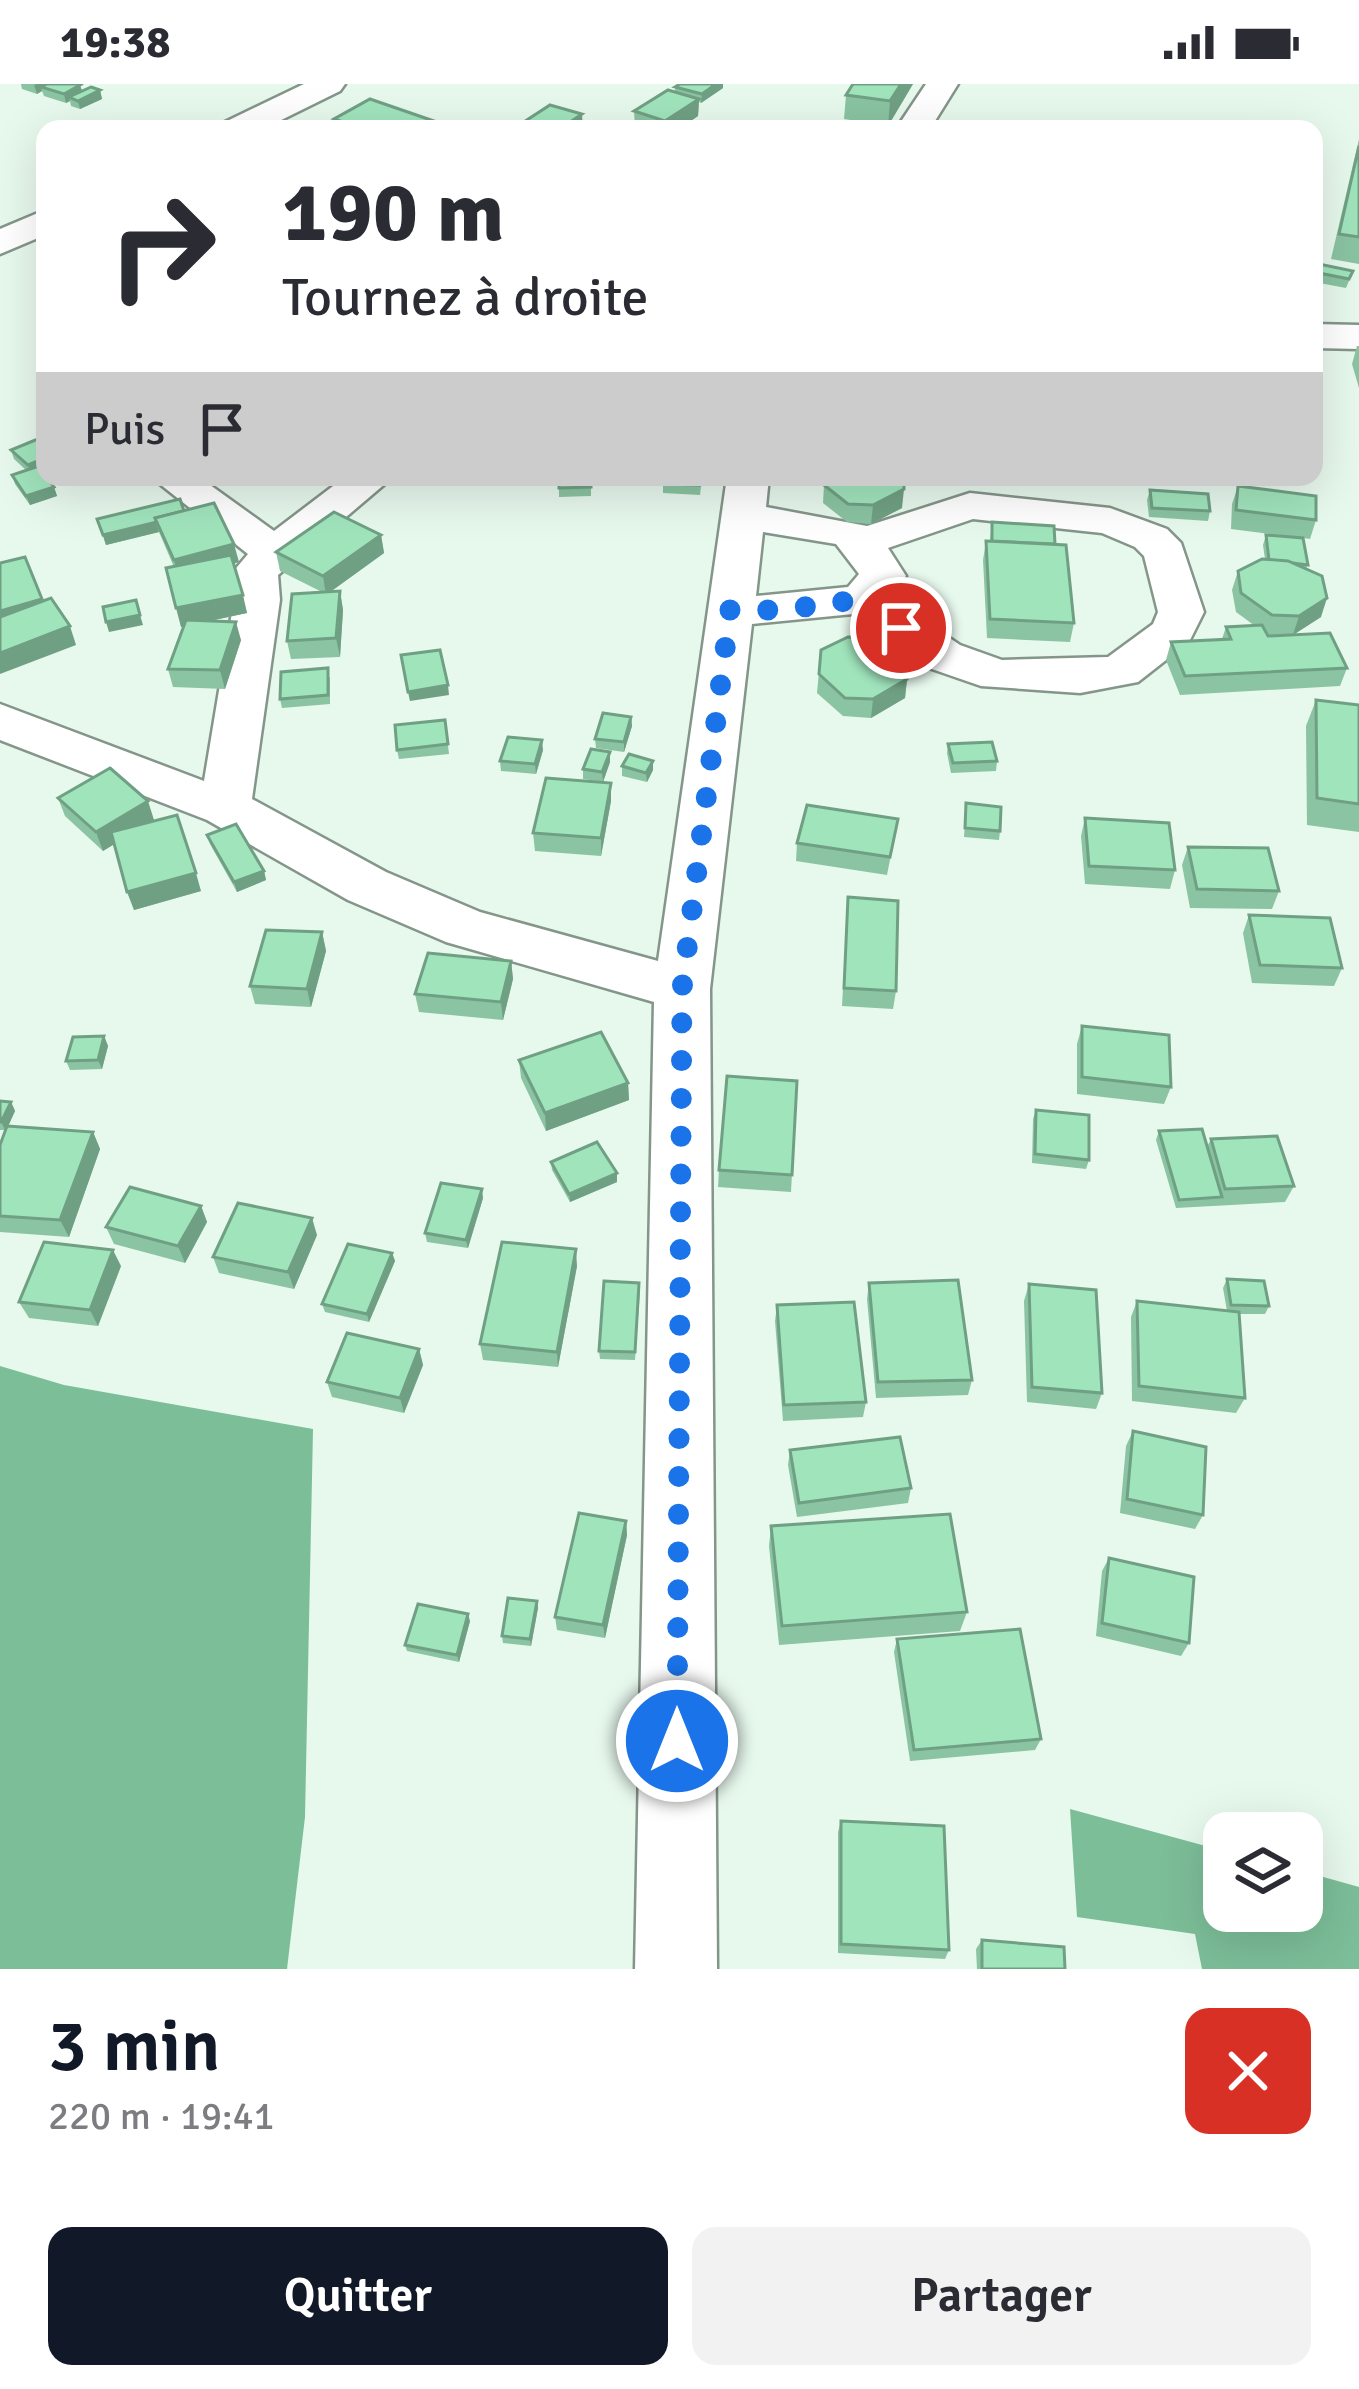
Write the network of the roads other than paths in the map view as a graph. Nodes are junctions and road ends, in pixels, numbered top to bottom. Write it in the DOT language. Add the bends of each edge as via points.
graph roads {
  1 [pos="329,84"];
  2 [pos="942,84"];
  3 [pos="255,90"];
  4 [pos="292,101"];
  5 [pos="255,120"];
  6 [pos="920,120"];
  7 [pos="36,225"];
  8 [pos="0,243"];
  9 [pos="1323,336"];
  10 [pos="1359,337"];
  11 [pos="184,486"];
  12 [pos="360,486"];
  13 [pos="745,496"];
  14 [pos="862,542"];
  15 [pos="274,552"];
  16 [pos="862,599"];
  17 [pos="730,610"];
  18 [pos="0,720"];
  19 [pos="225,807"];
  20 [pos="682,989"];
  21 [pos="676,1969"];
  1 -- 4 [label="street"];
  2 -- 6 [label="street"];
  3 -- 4 [label="street"];
  4 -- 5 [label="street"];
  7 -- 8 [label="street"];
  9 -- 10 [label="street"];
  11 -- 15 [label="street"];
  12 -- 15 [label="street"];
  13 -- 14 [label="street"];
  13 -- 17 [label="street"];
  14 -- 16 [label="street" via="883,576"];
  14 -- 16 [label="street" via="970,506 1110,520 1165,553 1181,612 1173,632 1121,671 998,675 943,656"];
  15 -- 19 [label="street" via="255,573"];
  16 -- 17 [label="street"];
  17 -- 20 [label="street"];
  18 -- 19 [label="street"];
  19 -- 20 [label="street" via="368,886 465,928"];
  20 -- 21 [label="street"];
}
